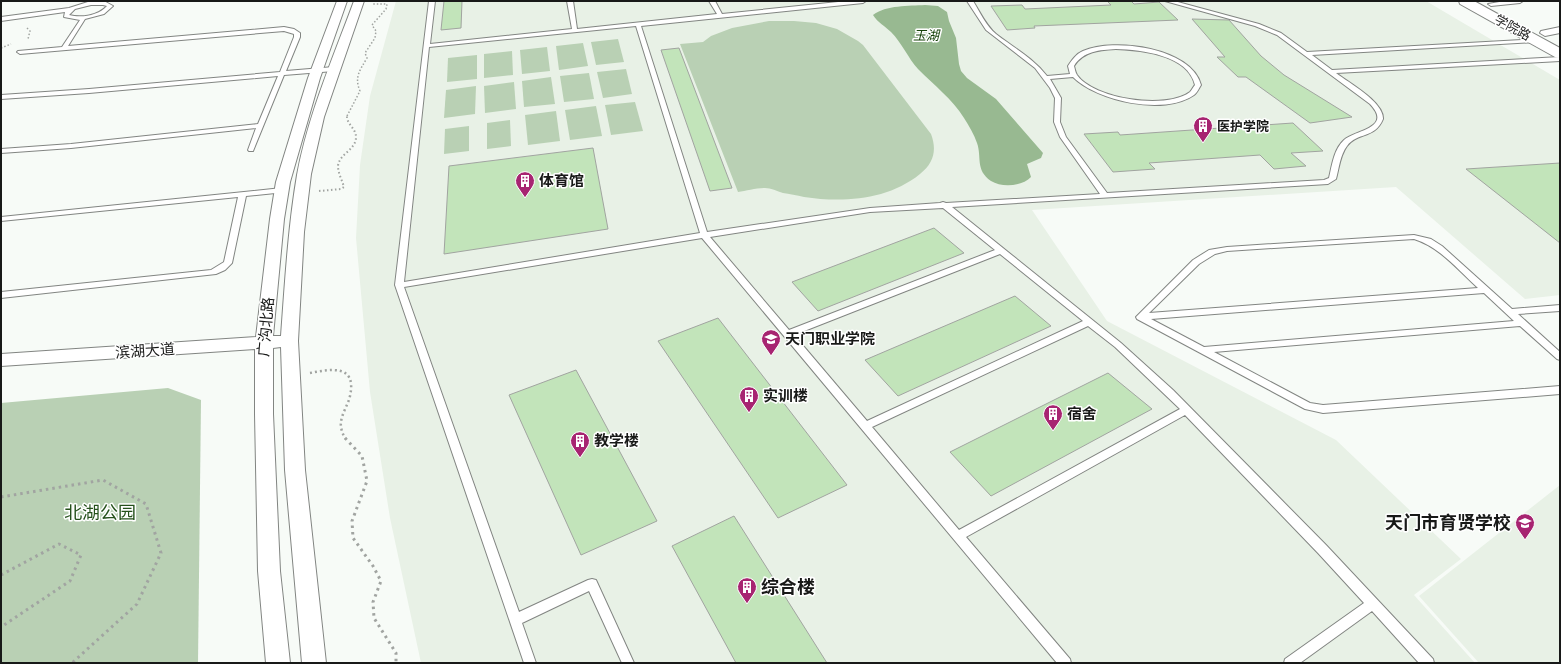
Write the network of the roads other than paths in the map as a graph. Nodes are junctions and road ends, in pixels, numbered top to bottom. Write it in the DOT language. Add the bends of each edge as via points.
graph roads {
  1 [pos="432,1"];
  2 [pos="570,1"];
  3 [pos="712,1"];
  4 [pos="863,1"];
  5 [pos="970,1"];
  6 [pos="1168,1"];
  7 [pos="1465,1"];
  8 [pos="1520,1"];
  9 [pos="98,2"];
  10 [pos="353,2"];
  11 [pos="838,2"];
  12 [pos="1488,3"];
  13 [pos="72,9"];
  14 [pos="720,16"];
  15 [pos="84,17"];
  16 [pos="3,19"];
  17 [pos="638,24"];
  18 [pos="1560,30"];
  19 [pos="575,31"];
  20 [pos="1540,36"];
  21 [pos="1560,41"];
  22 [pos="427,46"];
  23 [pos="64,48"];
  24 [pos="20,52"];
  25 [pos="1306,54"];
  26 [pos="1560,54"];
  27 [pos="1560,59"];
  28 [pos="334,69"];
  29 [pos="317,71"];
  30 [pos="1330,72"];
  31 [pos="282,74"];
  32 [pos="1074,75"];
  33 [pos="1045,78"];
  34 [pos="1,97"];
  35 [pos="261,126"];
  36 [pos="251,150"];
  37 [pos="1,151"];
  38 [pos="282,190"];
  39 [pos="242,194"];
  40 [pos="1105,195"];
  41 [pos="943,204"];
  42 [pos="1,219"];
  43 [pos="704,235"];
  44 [pos="1000,251"];
  45 [pos="399,285"];
  46 [pos="1485,290"];
  47 [pos="1,295"];
  48 [pos="1560,308"];
  49 [pos="1510,312"];
  50 [pos="1140,317"];
  51 [pos="1089,322"];
  52 [pos="1522,323"];
  53 [pos="788,334"];
  54 [pos="289,346"];
  55 [pos="263,348"];
  56 [pos="1202,350"];
  57 [pos="1560,358"];
  58 [pos="1,360"];
  59 [pos="1,370"];
  60 [pos="1560,390"];
  61 [pos="1186,410"];
  62 [pos="865,426"];
  63 [pos="958,536"];
  64 [pos="1373,603"];
  65 [pos="515,620"];
  66 [pos="278,663"];
  67 [pos="314,663"];
  68 [pos="530,663"];
  69 [pos="628,663"];
  70 [pos="1064,663"];
  71 [pos="1290,663"];
  72 [pos="1428,663"];
  1 -- 22 [label="lane"];
  2 -- 19 [label="lane"];
  3 -- 14 [label="lane"];
  4 -- 11 [label="lane"];
  5 -- 33 [label="lane" via="988,29 1024,56"];
  6 -- 25 [label="lane" via="1269,29"];
  7 -- 20 [label="main road, 学院路"];
  8 -- 12 [label="lane"];
  9 -- 13 [label="lane"];
  9 -- 15 [label="lane" via="108,4 109,8"];
  10 -- 28 [label="street, 广沟北路"];
  10 -- 29 [label="street, 广沟北路"];
  11 -- 14 [label="lane"];
  12 -- 20 [label="main road, 学院路"];
  13 -- 15 [label="lane" via="66,16"];
  13 -- 16 [label="lane"];
  14 -- 17 [label="lane"];
  15 -- 23 [label="lane"];
  17 -- 19 [label="lane"];
  17 -- 43 [label="lane"];
  18 -- 20 [label="street"];
  19 -- 22 [label="lane"];
  20 -- 21 [label="main road, 学院路"];
  20 -- 25 [label="lane"];
  20 -- 26 [label="main road, 学院路"];
  22 -- 45 [label="lane"];
  23 -- 24 [label="lane"];
  23 -- 31 [label="lane" via="292,30 297,33 297,37"];
  25 -- 30 [label="lane"];
  27 -- 30 [label="lane"];
  28 -- 29 [label="lane"];
  28 -- 54 [label="street, 广沟北路" via="318,117 304,174"];
  29 -- 31 [label="lane"];
  29 -- 38 [label="street, 广沟北路" via="301,118"];
  30 -- 40 [label="lane" via="1379,110 1380,117 1378,125 1373,130 1343,146 1332,178 1325,182"];
  31 -- 34 [label="lane" via="89,92"];
  31 -- 35 [label="lane"];
  32 -- 32 [label="lane" via="1071,66 1075,58 1084,52 1099,48 1123,47 1173,58 1187,66 1198,85 1192,93 1180,99 1142,102 1100,93"];
  32 -- 33 [label="lane"];
  33 -- 40 [label="lane" via="1058,98 1057,122 1062,136"];
  35 -- 36 [label="lane"];
  35 -- 37 [label="lane"];
  38 -- 39 [label="lane"];
  38 -- 55 [label="street, 广沟北路"];
  39 -- 42 [label="lane"];
  39 -- 47 [label="lane" via="228,263 213,272"];
  40 -- 41 [label="lane"];
  41 -- 43 [label="lane" via="870,210"];
  41 -- 44 [label="lane"];
  43 -- 45 [label="lane"];
  43 -- 53 [label="lane"];
  44 -- 51 [label="lane"];
  44 -- 53 [label="lane"];
  45 -- 65 [label="lane"];
  46 -- 49 [label="lane"];
  46 -- 50 [label="lane"];
  46 -- 50 [label="lane" via="1439,248 1414,237 1227,249 1212,252 1196,262"];
  48 -- 49 [label="lane"];
  49 -- 52 [label="lane"];
  50 -- 56 [label="lane"];
  51 -- 61 [label="lane" via="1118,345"];
  51 -- 62 [label="lane"];
  52 -- 56 [label="lane"];
  52 -- 57 [label="lane"];
  53 -- 62 [label="lane"];
  54 -- 55 [label="street, 滨湖大道"];
  54 -- 67 [label="street, 广沟北路" via="298,501"];
  55 -- 58 [label="street, 滨湖大道"];
  55 -- 59 [label="street, 滨湖大道"];
  55 -- 66 [label="street, 广沟北路" via="269,571"];
  56 -- 60 [label="lane" via="1308,406 1323,409"];
  61 -- 63 [label="lane"];
  61 -- 64 [label="lane"];
  62 -- 63 [label="lane"];
  63 -- 70 [label="lane"];
  64 -- 71 [label="lane"];
  64 -- 72 [label="lane"];
  65 -- 68 [label="lane"];
  65 -- 69 [label="lane" via="592,584"];
}
